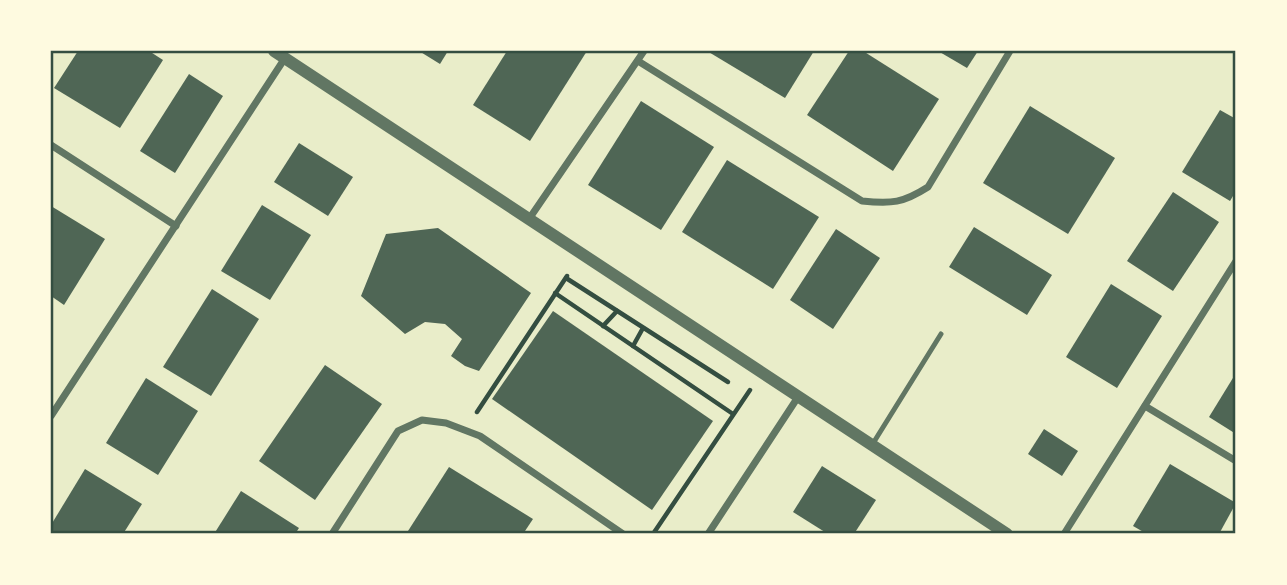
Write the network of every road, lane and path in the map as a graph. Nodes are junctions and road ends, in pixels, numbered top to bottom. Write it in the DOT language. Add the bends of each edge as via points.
graph roads {
  1 [pos="274,51"];
  2 [pos="644,51"];
  3 [pos="1010,51"];
  4 [pos="285,58"];
  5 [pos="638,61"];
  6 [pos="51,145"];
  7 [pos="529,219"];
  8 [pos="176,226"];
  9 [pos="582,254"];
  10 [pos="1236,261"];
  11 [pos="566,278"];
  12 [pos="555,293"];
  13 [pos="617,311"];
  14 [pos="603,326"];
  15 [pos="643,328"];
  16 [pos="941,334"];
  17 [pos="633,346"];
  18 [pos="762,373"];
  19 [pos="747,394"];
  20 [pos="798,397"];
  21 [pos="1145,406"];
  22 [pos="733,414"];
  23 [pos="51,416"];
  24 [pos="784,418"];
  25 [pos="465,430"];
  26 [pos="872,445"];
  27 [pos="1236,461"];
  28 [pos="332,534"];
  29 [pos="623,534"];
  30 [pos="653,534"];
  31 [pos="708,534"];
  32 [pos="1007,534"];
  33 [pos="1064,534"];
  1 -- 4 [label="street"];
  2 -- 5 [label="street"];
  3 -- 5 [label="street" via="928,187 908,200 887,204 862,201"];
  4 -- 7 [label="street"];
  4 -- 8 [label="street"];
  5 -- 7 [label="street"];
  6 -- 8 [label="street"];
  7 -- 9 [label="street"];
  8 -- 23 [label="street"];
  9 -- 11 [label="path"];
  9 -- 18 [label="street"];
  10 -- 21 [label="street"];
  11 -- 12 [label="path"];
  11 -- 13 [label="path"];
  12 -- 14 [label="path"];
  12 -- 25 [label="path"];
  13 -- 14 [label="path"];
  13 -- 15 [label="path"];
  14 -- 17 [label="path"];
  15 -- 17 [label="path"];
  15 -- 19 [label="path"];
  16 -- 26 [label="lane"];
  17 -- 22 [label="path"];
  18 -- 19 [label="path"];
  18 -- 20 [label="street"];
  19 -- 22 [label="path"];
  19 -- 24 [label="path"];
  20 -- 24 [label="street"];
  20 -- 26 [label="street"];
  21 -- 27 [label="street"];
  21 -- 33 [label="street"];
  22 -- 30 [label="path"];
  24 -- 31 [label="street"];
  25 -- 28 [label="street" via="422,420 398,431"];
  25 -- 29 [label="street"];
  26 -- 32 [label="street"];
}
